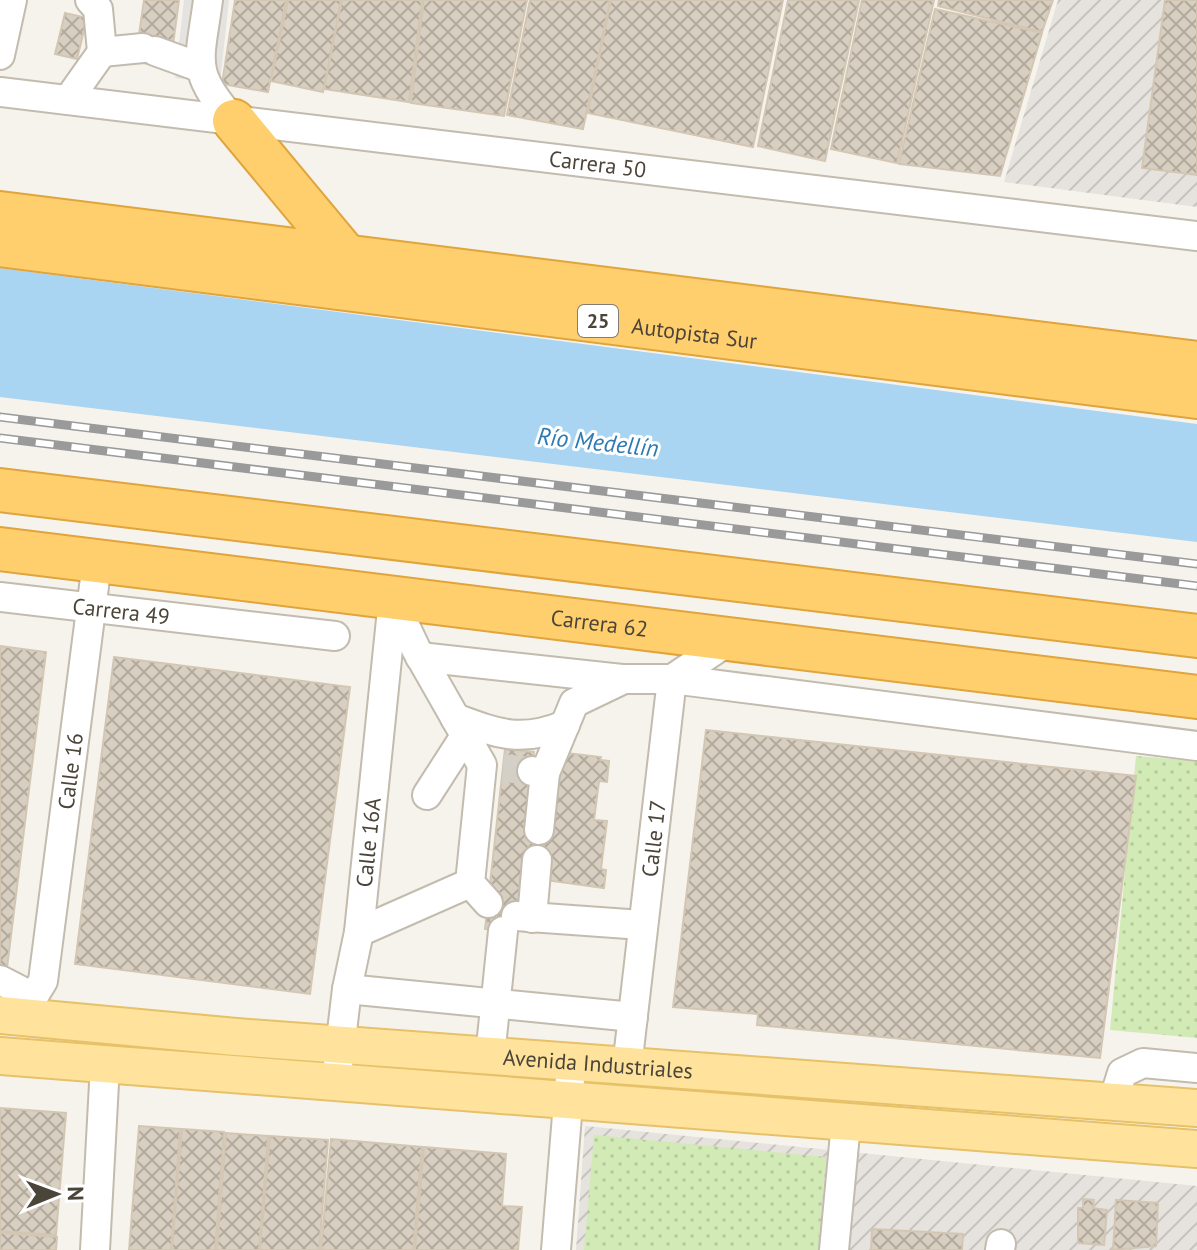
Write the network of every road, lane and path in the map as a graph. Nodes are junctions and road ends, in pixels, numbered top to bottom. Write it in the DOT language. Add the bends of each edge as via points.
graph roads {
  1 [pos="12,0"];
  2 [pos="90,0"];
  3 [pos="208,0"];
  4 [pos="102,52"];
  5 [pos="0,55"];
  6 [pos="199,67"];
  7 [pos="0,92"];
  8 [pos="68,100"];
  9 [pos="234,121"];
  10 [pos="0,213"];
  11 [pos="1197,236"];
  12 [pos="0,245"];
  13 [pos="347,257"];
  14 [pos="1197,363"];
  15 [pos="1197,397"];
  16 [pos="0,490"];
  17 [pos="0,549"];
  18 [pos="97,563"];
  19 [pos="0,597"];
  20 [pos="393,600"];
  21 [pos="92,608"];
  22 [pos="335,636"];
  23 [pos="1197,636"];
  24 [pos="730,640"];
  25 [pos="420,657"];
  26 [pos="624,679"];
  27 [pos="672,679"];
  28 [pos="1143,691"];
  29 [pos="1197,697"];
  30 [pos="565,725"];
  31 [pos="460,727"];
  32 [pos="1197,729"];
  33 [pos="1197,746"];
  34 [pos="427,795"];
  35 [pos="539,830"];
  36 [pos="537,860"];
  37 [pos="517,922"];
  38 [pos="642,925"];
  39 [pos="359,932"];
  40 [pos="0,980"];
  41 [pos="347,989"];
  42 [pos="24,1002"];
  43 [pos="497,1003"];
  44 [pos="633,1017"];
  45 [pos="340,1045"];
  46 [pos="0,1056"];
  47 [pos="490,1056"];
  48 [pos="572,1062"];
  49 [pos="105,1065"];
  50 [pos="627,1067"];
  51 [pos="1197,1068"];
  52 [pos="336,1082"];
  53 [pos="568,1100"];
  54 [pos="1113,1102"];
  55 [pos="1197,1108"];
  56 [pos="846,1123"];
  57 [pos="1197,1149"];
  58 [pos="95,1250"];
  59 [pos="556,1250"];
  60 [pos="834,1250"];
  1 -- 5 [label="street"];
  2 -- 4 [label="street" via="98,9"];
  3 -- 6 [label="street"];
  4 -- 6 [label="street" via="149,50"];
  4 -- 8 [label="street"];
  6 -- 9 [label="street" via="207,91"];
  7 -- 8 [label="street, Carrera 50"];
  8 -- 9 [label="street, Carrera 50"];
  9 -- 11 [label="street, Carrera 50"];
  9 -- 13 [label="highway"];
  10 -- 13 [label="highway, Autopista Sur / 25"];
  12 -- 15 [label="highway, Autopista Sur / 25"];
  13 -- 14 [label="highway, Autopista Sur / 25"];
  16 -- 23 [label="highway"];
  17 -- 18 [label="highway, Carrera 62"];
  18 -- 20 [label="highway, Carrera 62"];
  18 -- 21 [label="street, Calle 16"];
  19 -- 21 [label="street, Carrera 49"];
  20 -- 24 [label="highway, Carrera 62"];
  20 -- 25 [label="street"];
  20 -- 39 [label="street, Calle 16A"];
  21 -- 22 [label="street, Carrera 49"];
  21 -- 42 [label="street, Calle 16"];
  24 -- 27 [label="street"];
  24 -- 28 [label="highway, Carrera 62"];
  25 -- 26 [label="street"];
  25 -- 31 [label="street"];
  26 -- 27 [label="street"];
  26 -- 30 [label="street" via="574,703"];
  27 -- 33 [label="street"];
  27 -- 38 [label="street, Calle 17"];
  28 -- 29 [label="highway, Carrera 62"];
  28 -- 32 [label="highway"];
  30 -- 31 [label="street" via="543,734 503,735"];
  30 -- 35 [label="street" via="538,772"];
  31 -- 34 [label="street"];
  31 -- 39 [label="street" via="493,766 479,893"];
  36 -- 37 [label="street"];
  37 -- 38 [label="street"];
  37 -- 43 [label="street"];
  38 -- 44 [label="street, Calle 17"];
  39 -- 41 [label="street, Calle 16A"];
  40 -- 42 [label="street"];
  41 -- 43 [label="street"];
  41 -- 45 [label="street, Calle 16A"];
  42 -- 45 [label="main road, Avenida Industriales" via="68,1021"];
  43 -- 44 [label="street"];
  43 -- 47 [label="street"];
  44 -- 50 [label="street, Calle 17"];
  45 -- 47 [label="main road, Avenida Industriales"];
  45 -- 52 [label="street, Calle 16A"];
  46 -- 49 [label="main road, Avenida Industriales"];
  47 -- 48 [label="main road, Avenida Industriales"];
  48 -- 50 [label="main road, Avenida Industriales"];
  48 -- 53 [label="street"];
  49 -- 52 [label="main road, Avenida Industriales"];
  49 -- 58 [label="street"];
  50 -- 54 [label="main road, Avenida Industriales"];
  51 -- 54 [label="street" via="1143,1063 1122,1073"];
  52 -- 53 [label="main road, Avenida Industriales"];
  53 -- 56 [label="main road, Avenida Industriales"];
  53 -- 59 [label="street"];
  54 -- 55 [label="main road, Avenida Industriales"];
  56 -- 57 [label="main road, Avenida Industriales"];
  56 -- 60 [label="street"];
}
